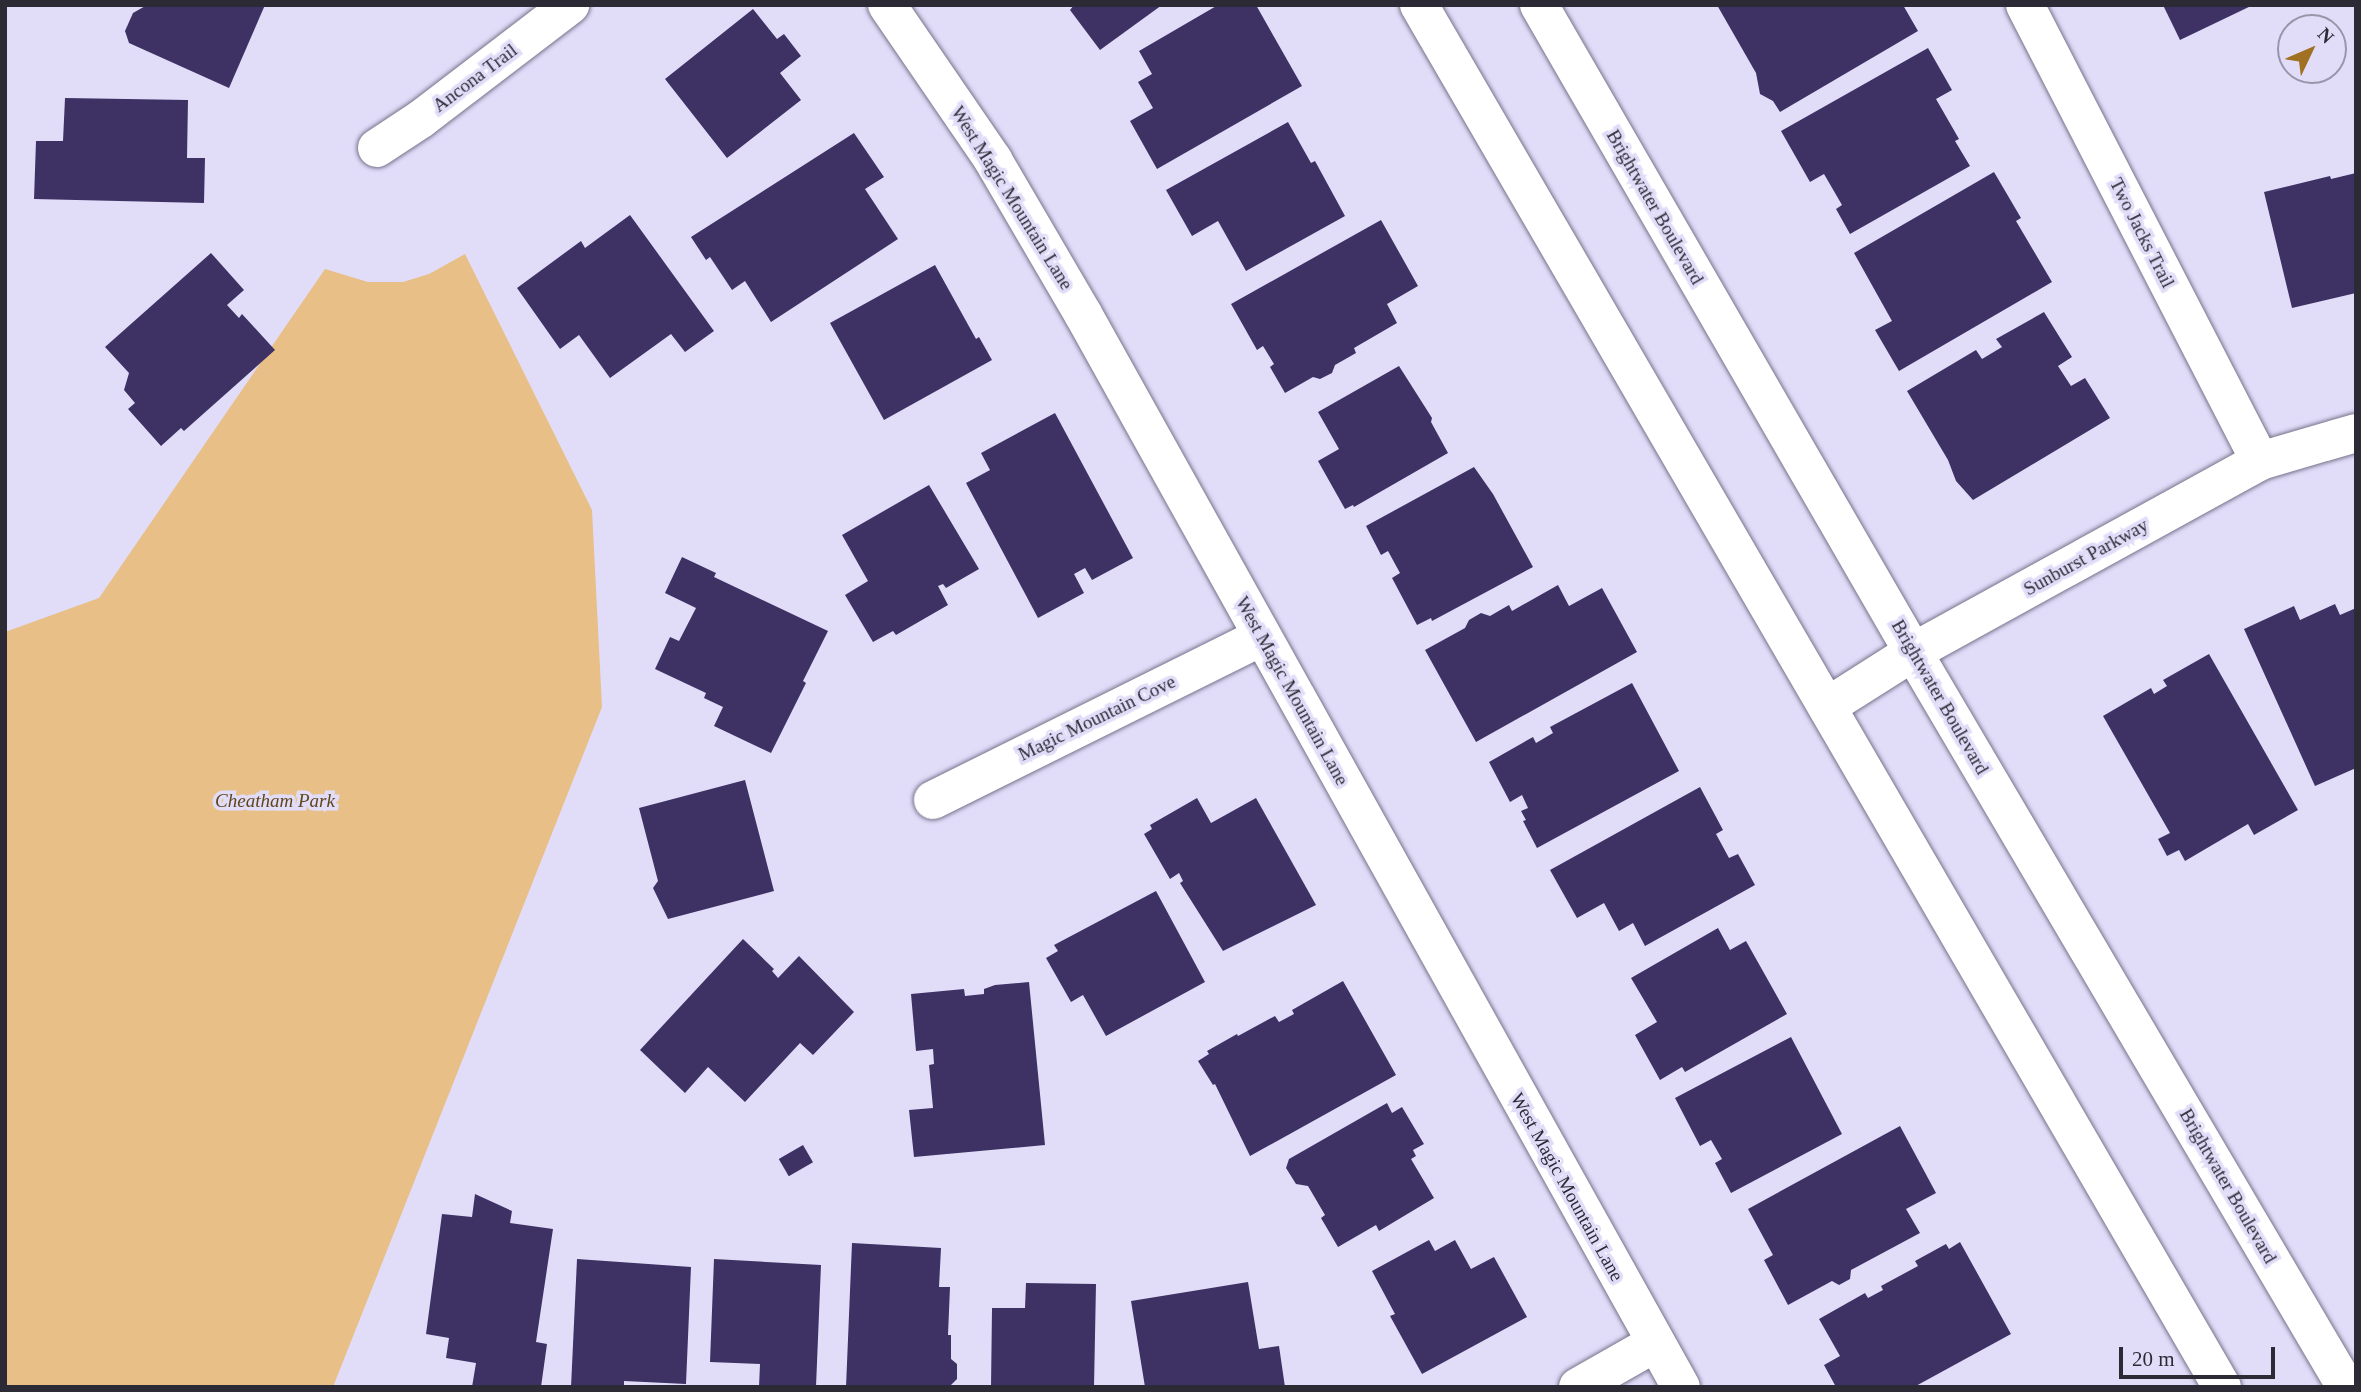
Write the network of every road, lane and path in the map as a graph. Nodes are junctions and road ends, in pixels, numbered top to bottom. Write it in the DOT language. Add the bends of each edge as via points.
graph roads {
  1 [pos="570,5"];
  2 [pos="887,5"];
  3 [pos="1419,5"];
  4 [pos="1539,5"];
  5 [pos="2025,5"];
  6 [pos="377,148"];
  7 [pos="2356,433"];
  8 [pos="2260,461"];
  9 [pos="1261,637"];
  10 [pos="1913,652"];
  11 [pos="1828,706"];
  12 [pos="933,800"];
  13 [pos="1655,1343"];
  14 [pos="1578,1387"];
  15 [pos="1681,1387"];
  16 [pos="2222,1387"];
  17 [pos="2346,1387"];
  1 -- 6 [label="street, Ancona Trail"];
  2 -- 9 [label="street, West Magic Mountain Lane" via="993,160"];
  3 -- 11 [label="street"];
  4 -- 10 [label="street, Brightwater Boulevard"];
  5 -- 8 [label="street, Two Jacks Trail"];
  7 -- 8 [label="street, Sunburst Parkway"];
  8 -- 10 [label="street, Sunburst Parkway"];
  9 -- 12 [label="street, Magic Mountain Cove"];
  9 -- 13 [label="street, West Magic Mountain Lane"];
  10 -- 11 [label="street, Sunburst Parkway"];
  10 -- 17 [label="street, Brightwater Boulevard"];
  11 -- 16 [label="street"];
  13 -- 14 [label="street"];
  13 -- 15 [label="street, West Magic Mountain Lane"];
}
